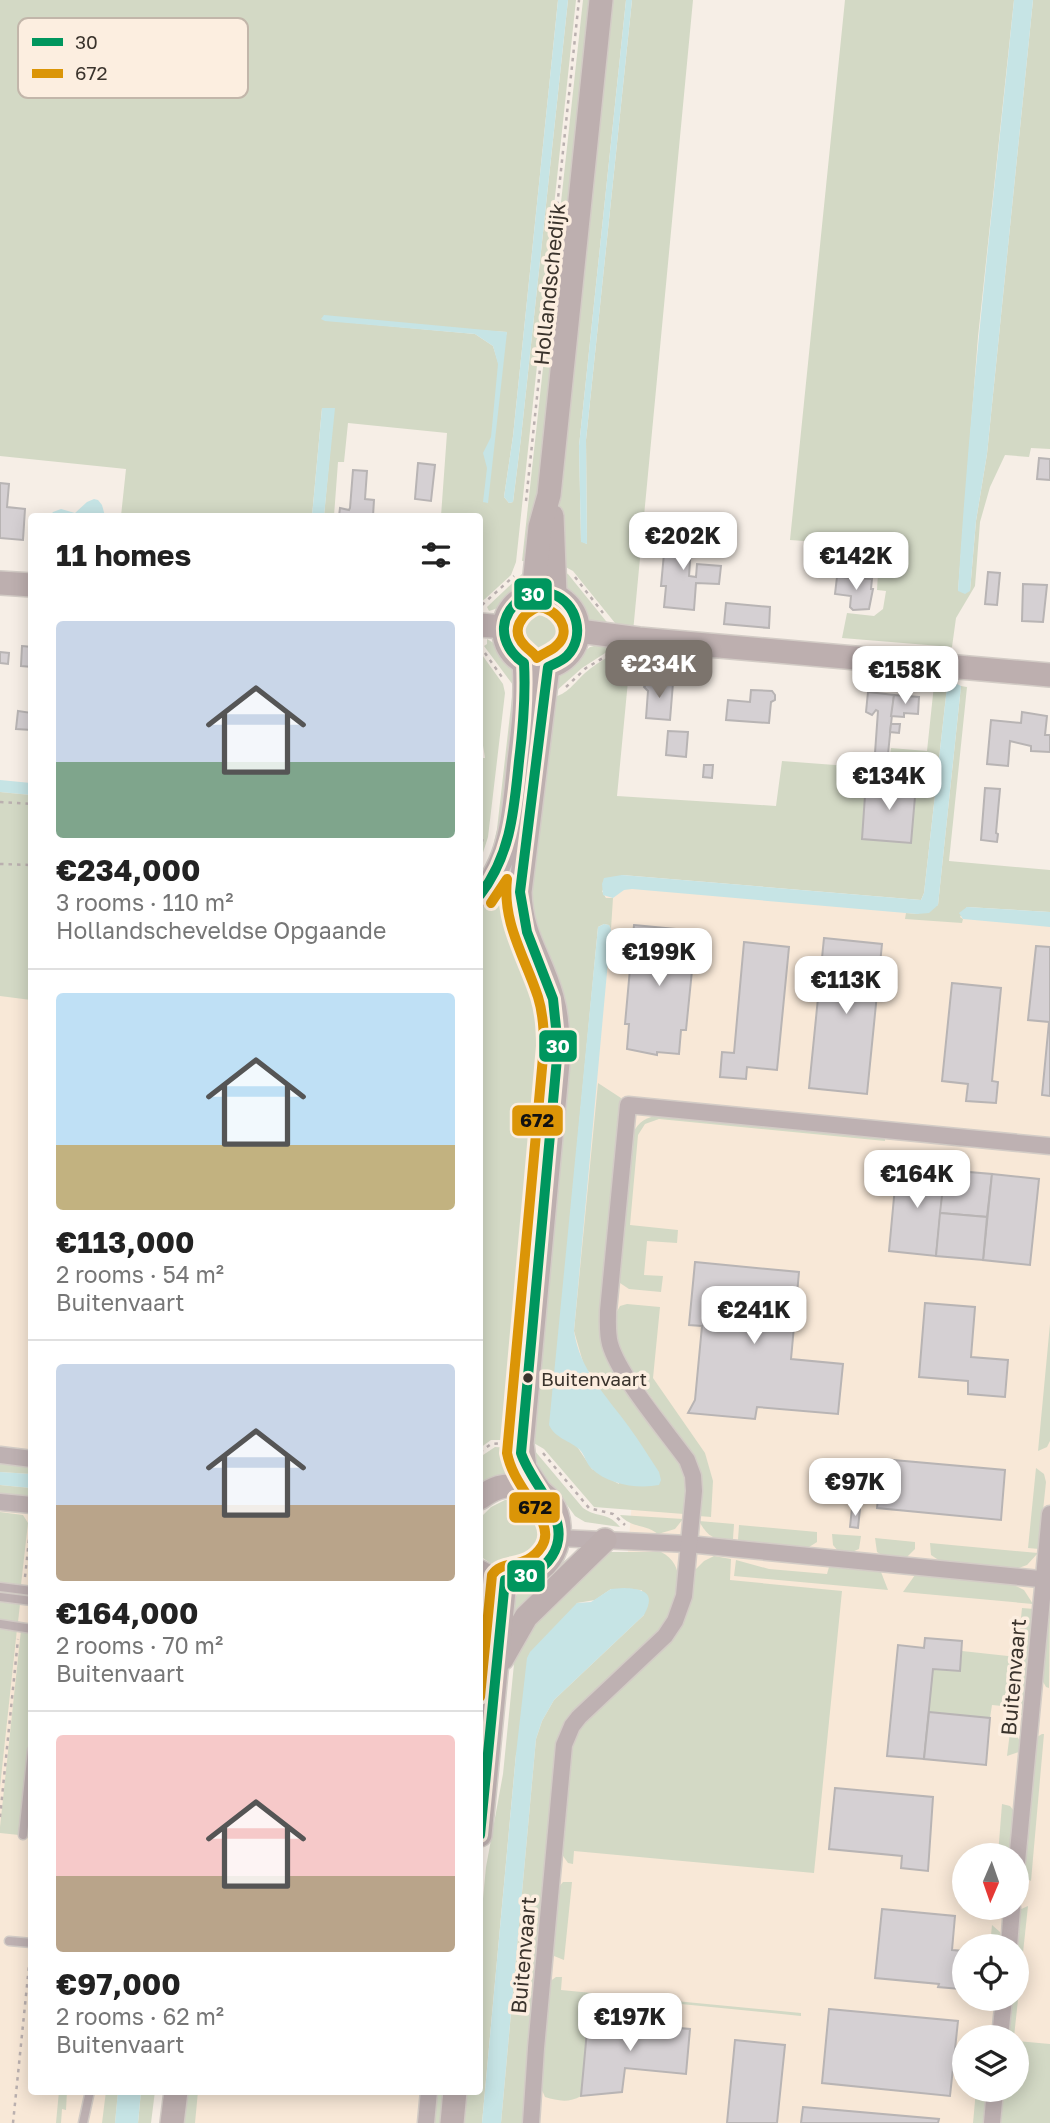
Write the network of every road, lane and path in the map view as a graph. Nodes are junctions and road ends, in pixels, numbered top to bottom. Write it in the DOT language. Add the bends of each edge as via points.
graph roads {
  1 [pos="579,0"];
  2 [pos="601,0"];
  3 [pos="549,495"];
  4 [pos="524,513"];
  5 [pos="518,568"];
  6 [pos="553,569"];
  7 [pos="0,583"];
  8 [pos="28,586"];
  9 [pos="544,594"];
  10 [pos="483,612"];
  11 [pos="483,616"];
  12 [pos="611,623"];
  13 [pos="505,627"];
  14 [pos="579,631"];
  15 [pos="483,649"];
  16 [pos="609,654"];
  17 [pos="524,663"];
  18 [pos="548,667"];
  19 [pos="1050,675"];
  20 [pos="506,683"];
  21 [pos="544,692"];
  22 [pos="0,802"];
  23 [pos="28,804"];
  24 [pos="483,840"];
  25 [pos="491,841"];
  26 [pos="0,864"];
  27 [pos="28,865"];
  28 [pos="483,891"];
  29 [pos="1050,1146"];
  30 [pos="522,1444"];
  31 [pos="483,1450"];
  32 [pos="0,1455"];
  33 [pos="28,1458"];
  34 [pos="540,1491"];
  35 [pos="483,1496"];
  36 [pos="0,1502"];
  37 [pos="28,1505"];
  38 [pos="1050,1514"];
  39 [pos="626,1526"];
  40 [pos="559,1538"];
  41 [pos="605,1540"];
  42 [pos="688,1544"];
  43 [pos="483,1573"];
  44 [pos="505,1580"];
  45 [pos="1047,1580"];
  46 [pos="0,1587"];
  47 [pos="28,1590"];
  48 [pos="0,1597"];
  49 [pos="28,1600"];
  50 [pos="0,1624"];
  51 [pos="20,1626"];
  52 [pos="28,1628"];
  53 [pos="496,1671"];
  54 [pos="485,1723"];
  55 [pos="483,1768"];
  56 [pos="28,1788"];
  57 [pos="0,1817"];
  58 [pos="23,1835"];
  59 [pos="1019,1843"];
  60 [pos="9,1941"];
  61 [pos="28,1943"];
  62 [pos="28,1973"];
  63 [pos="89,2095"];
  64 [pos="176,2095"];
  65 [pos="429,2095"];
  66 [pos="455,2095"];
  67 [pos="994,2102"];
  68 [pos="13,2123"];
  69 [pos="83,2123"];
  70 [pos="172,2123"];
  71 [pos="426,2123"];
  72 [pos="452,2123"];
  73 [pos="531,2123"];
  74 [pos="992,2123"];
  1 -- 4 [label="path, Hollandschedijk"];
  2 -- 3 [label="main road, Hollandschedijk"];
  3 -- 6 [label="main road, Hollandschedijk"];
  3 -- 9 [label="main road, Hollandschedijk" via="540,527"];
  5 -- 10 [label="path"];
  6 -- 9 [label="main road, Hollandschedijk"];
  6 -- 12 [label="path" via="571,573"];
  7 -- 8 [label="main road"];
  9 -- 13 [label="main road" via="522,598 509,612"];
  9 -- 14 [label="main road" via="568,603"];
  11 -- 13 [label="main road"];
  13 -- 17 [label="main road" via="508,647"];
  14 -- 18 [label="main road" via="573,650"];
  14 -- 19 [label="main road"];
  15 -- 20 [label="path"];
  16 -- 21 [label="path" via="559,693"];
  17 -- 18 [label="main road"];
  17 -- 28 [label="main road" via="527,691 512,822 500,863"];
  18 -- 21 [label="main road"];
  21 -- 30 [label="main road" via="520,901 526,935 556,1012 558,1047"];
  22 -- 23 [label="path"];
  24 -- 25 [label="path"];
  26 -- 27 [label="path"];
  29 -- 42 [label="street, Buitenvaart" via="628,1105 608,1333 626,1374 687,1460 694,1490"];
  30 -- 31 [label="path" via="497,1443"];
  30 -- 34 [label="main road" via="526,1468"];
  30 -- 39 [label="path" via="542,1452 589,1508 613,1514"];
  32 -- 33 [label="street"];
  34 -- 35 [label="main road" via="504,1486"];
  34 -- 40 [label="main road" via="557,1516"];
  36 -- 37 [label="street"];
  38 -- 45 [label="street, Buitenvaart"];
  40 -- 41 [label="street"];
  40 -- 44 [label="main road" via="555,1554 542,1568 529,1576"];
  41 -- 42 [label="street"];
  41 -- 53 [label="main road" via="526,1617"];
  42 -- 45 [label="street"];
  42 -- 73 [label="street, Buitenvaart" via="684,1596 675,1621 579,1717 564,1745"];
  43 -- 44 [label="main road"];
  44 -- 53 [label="main road"];
  45 -- 59 [label="street, Buitenvaart"];
  46 -- 47 [label="lane"];
  48 -- 49 [label="lane"];
  50 -- 51 [label="lane"];
  51 -- 52 [label="lane"];
  51 -- 57 [label="path"];
  53 -- 54 [label="main road"];
  54 -- 55 [label="main road"];
  56 -- 58 [label="lane"];
  60 -- 61 [label="lane"];
  62 -- 68 [label="path"];
  63 -- 69 [label="lane"];
  64 -- 70 [label="main road"];
  65 -- 71 [label="street"];
  66 -- 72 [label="main road"];
  67 -- 74 [label="street"];
}
